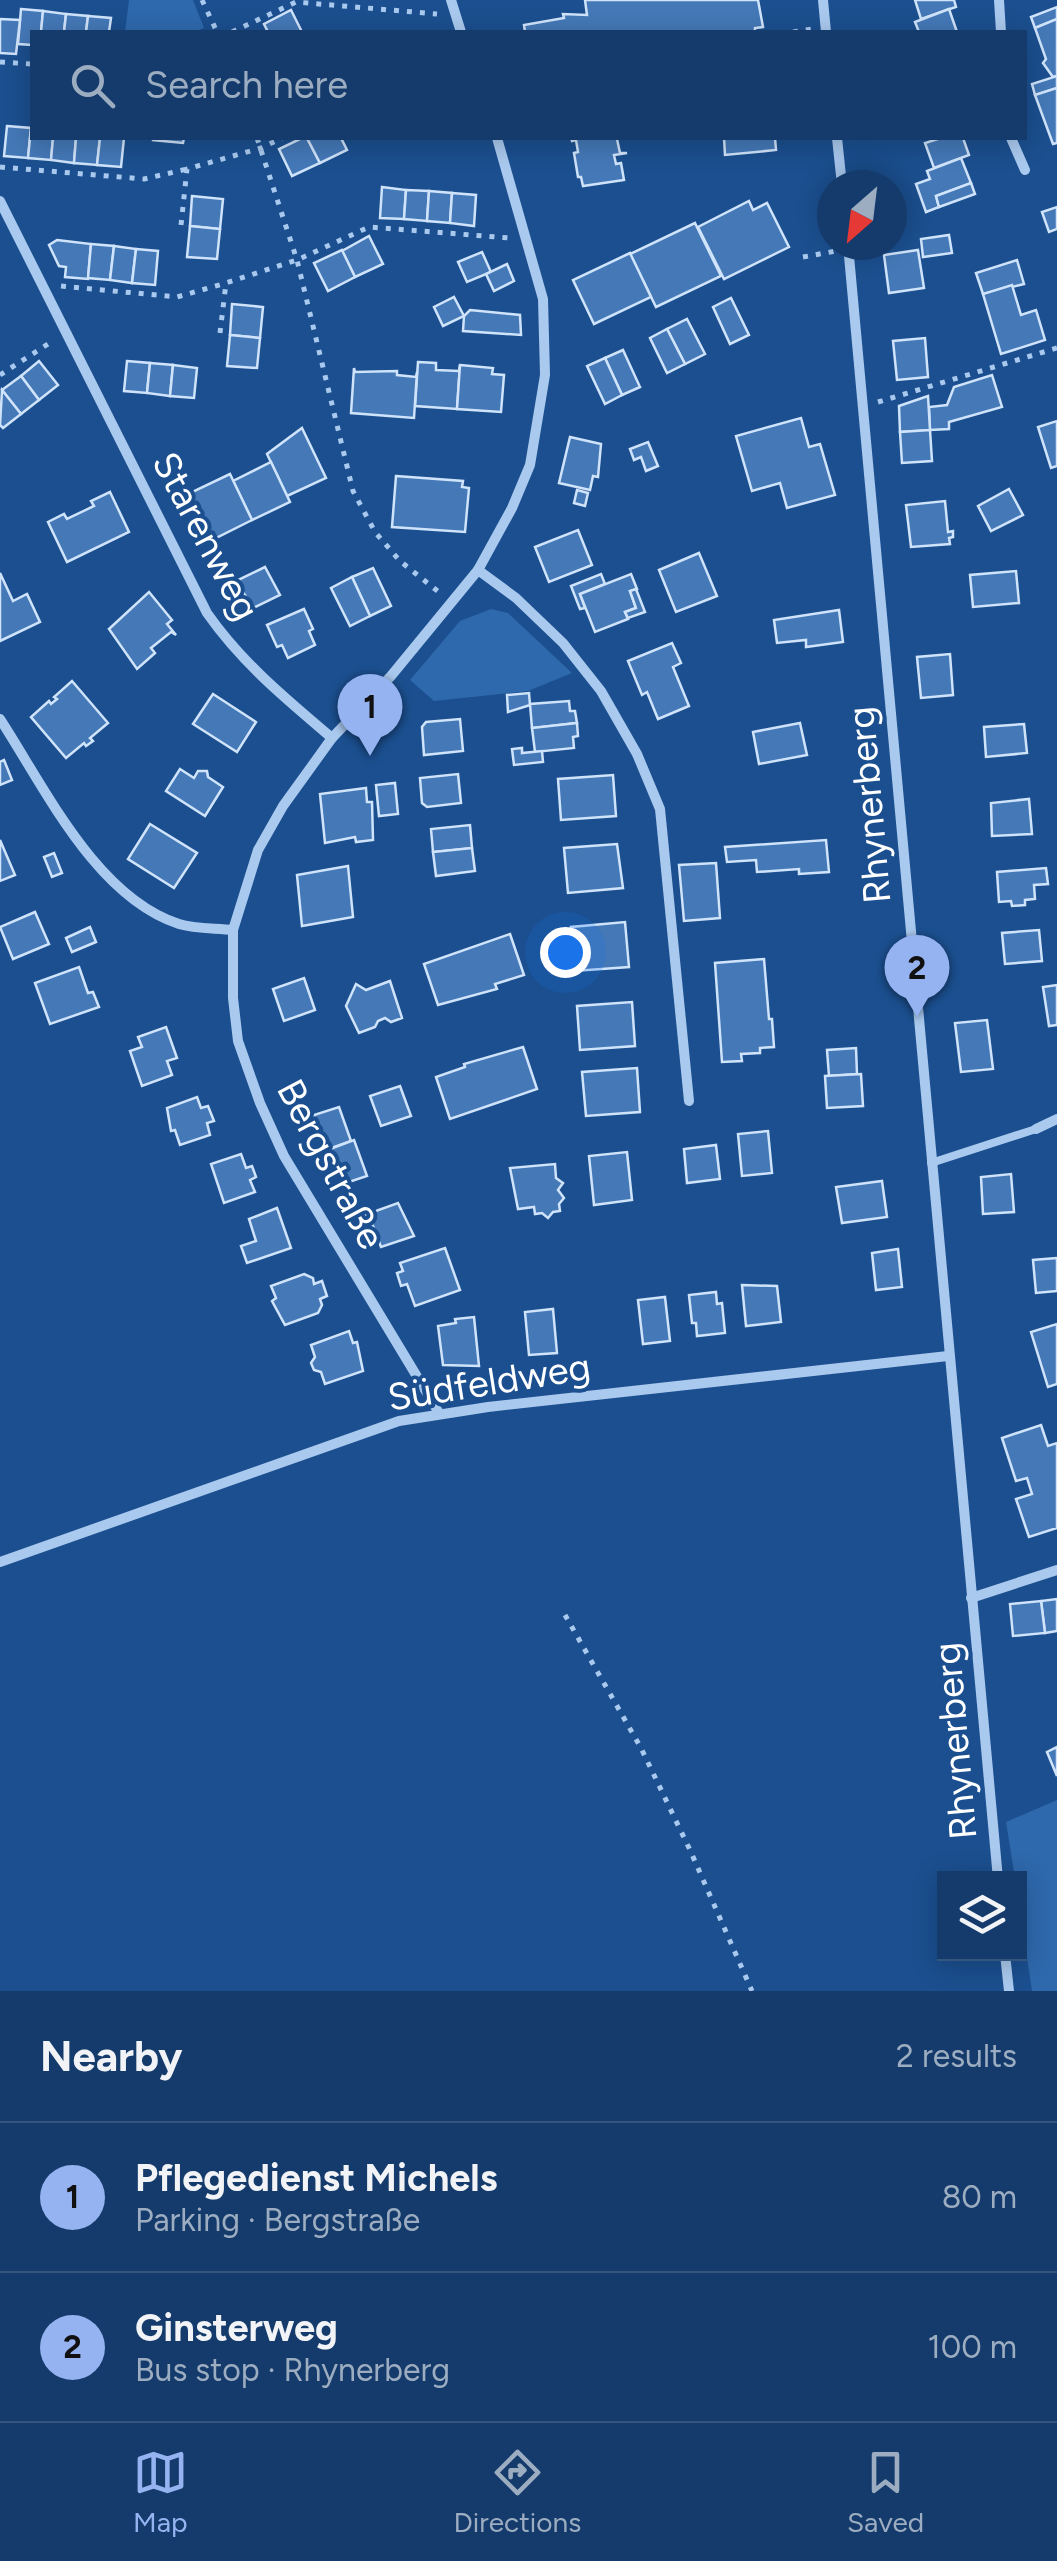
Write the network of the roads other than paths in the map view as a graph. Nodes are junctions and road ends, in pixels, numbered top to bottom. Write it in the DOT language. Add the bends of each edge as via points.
graph roads {
  1 [pos="451,0"];
  2 [pos="823,0"];
  3 [pos="998,0"];
  4 [pos="460,30"];
  5 [pos="826,30"];
  6 [pos="1002,30"];
  7 [pos="498,140"];
  8 [pos="837,140"];
  9 [pos="1011,140"];
  10 [pos="840,170"];
  11 [pos="1025,170"];
  12 [pos="0,200"];
  13 [pos="849,260"];
  14 [pos="478,570"];
  15 [pos="0,719"];
  16 [pos="332,738"];
  17 [pos="233,930"];
  18 [pos="688,1102"];
  19 [pos="1057,1119"];
  20 [pos="1036,1129"];
  21 [pos="932,1163"];
  22 [pos="948,1356"];
  23 [pos="439,1413"];
  24 [pos="0,1562"];
  25 [pos="1057,1570"];
  26 [pos="972,1598"];
  27 [pos="997,1871"];
  28 [pos="1006,1961"];
  29 [pos="1009,1991"];
  1 -- 4 [label="street"];
  2 -- 5 [label="street"];
  3 -- 6 [label="street"];
  7 -- 14 [label="street, Bergstraße" via="543,299 545,375 530,465"];
  8 -- 10 [label="street"];
  9 -- 11 [label="street"];
  12 -- 16 [label="street, Starenweg" via="207,613 263,681"];
  13 -- 21 [label="street, Rhynerberg"];
  14 -- 16 [label="street, Bergstraße"];
  14 -- 18 [label="street" via="563,643 601,691 660,809"];
  15 -- 17 [label="street" via="94,864 146,908 181,924"];
  16 -- 17 [label="street, Bergstraße" via="258,850"];
  17 -- 23 [label="street, Bergstraße" via="238,1041 260,1103 284,1156"];
  19 -- 20 [label="street"];
  20 -- 21 [label="lane"];
  21 -- 22 [label="street, Rhynerberg"];
  22 -- 23 [label="street, Südfeldweg"];
  22 -- 26 [label="street, Rhynerberg"];
  23 -- 24 [label="street, Südfeldweg"];
  25 -- 26 [label="street, Rhynerberg"];
  26 -- 27 [label="street, Rhynerberg"];
  28 -- 29 [label="street"];
}
